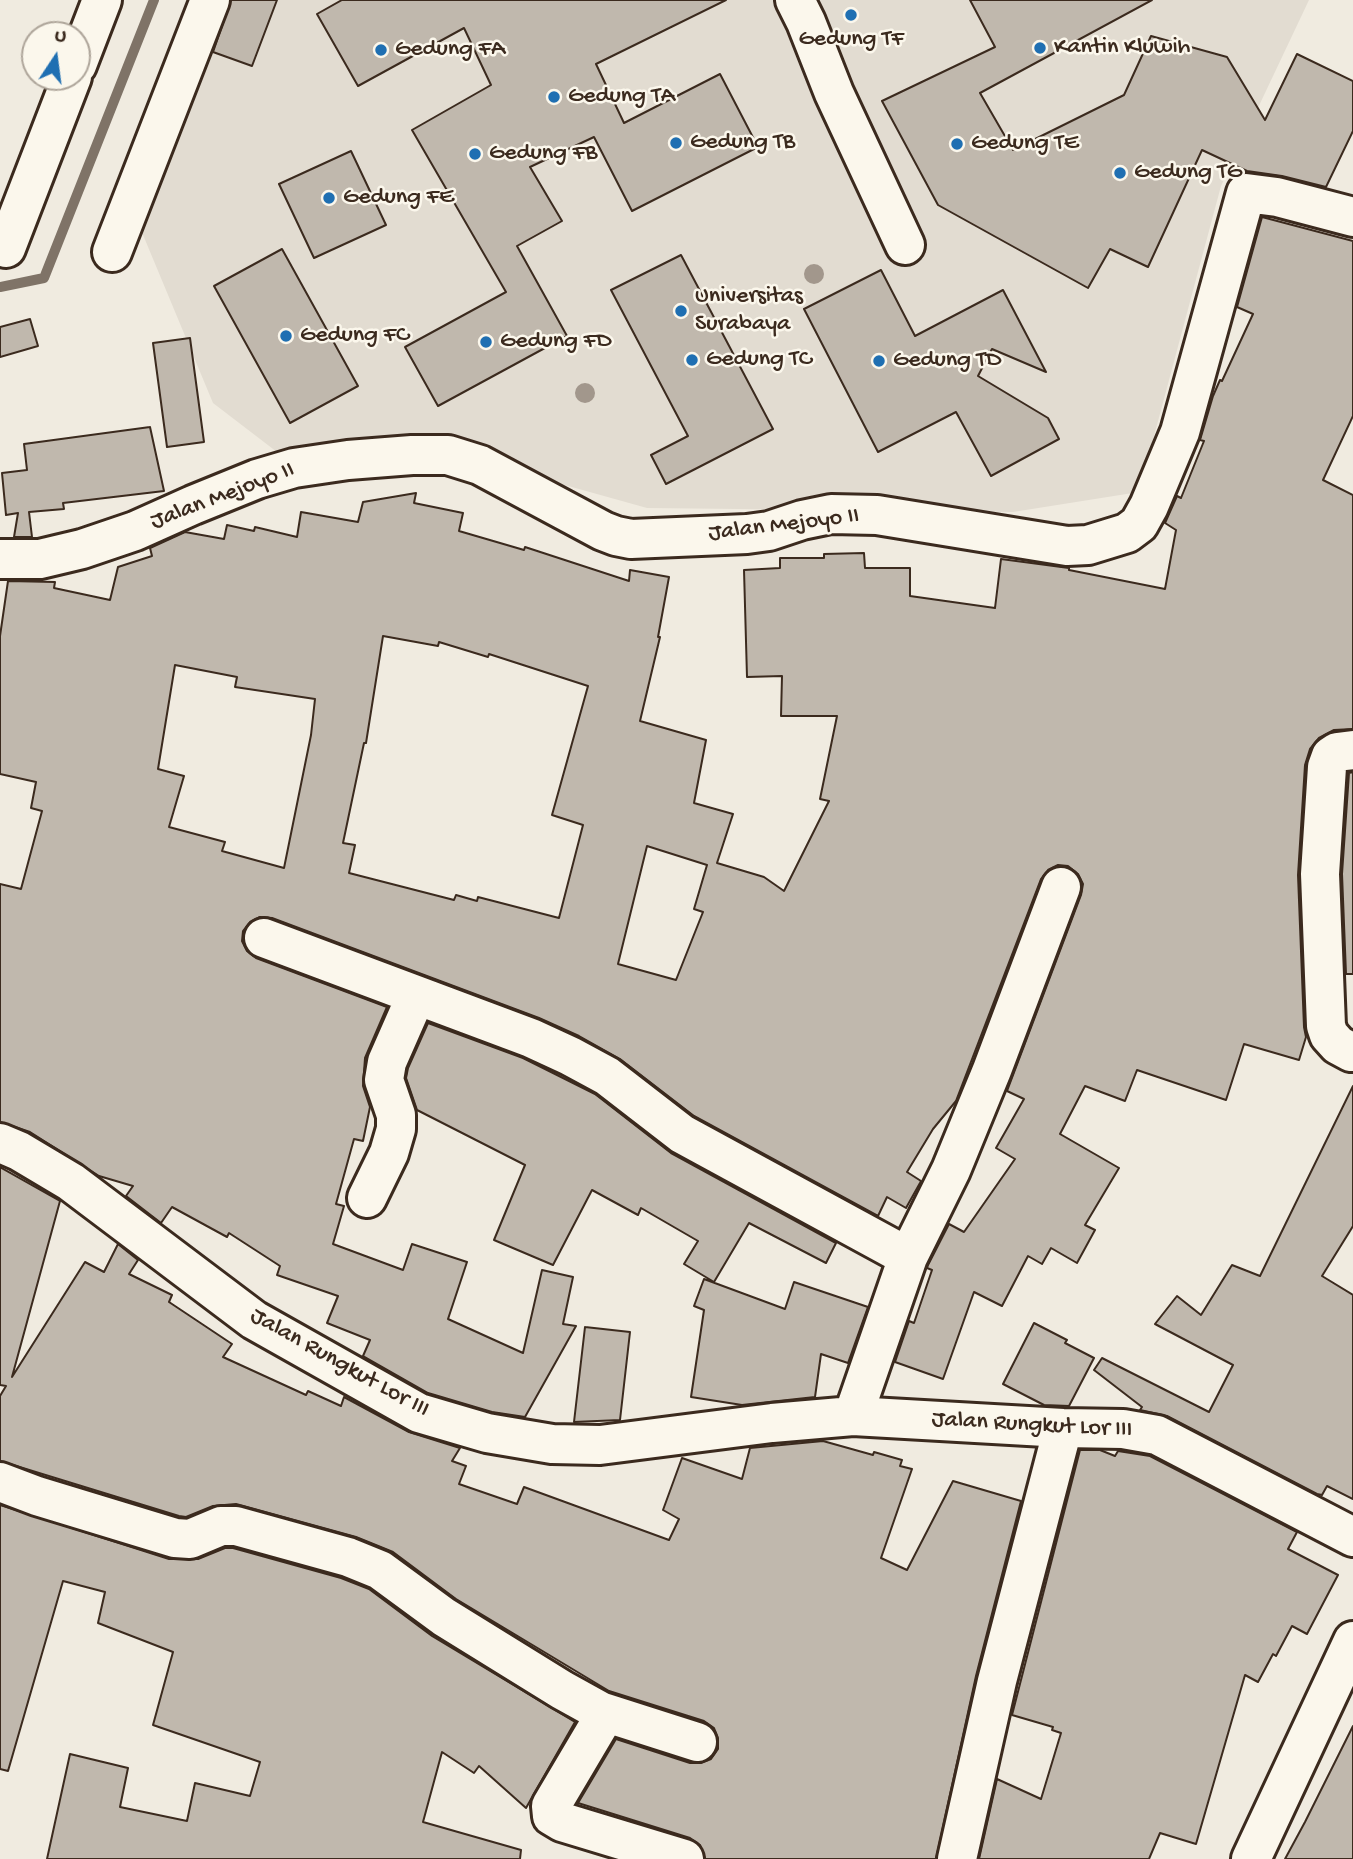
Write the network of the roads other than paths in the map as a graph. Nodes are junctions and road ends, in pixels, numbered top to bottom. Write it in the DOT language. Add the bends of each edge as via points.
graph roads {
  1 [pos="102,0"];
  2 [pos="210,0"];
  3 [pos="795,0"];
  4 [pos="91,29"];
  5 [pos="67,91"];
  6 [pos="1353,217"];
  7 [pos="905,246"];
  8 [pos="6,248"];
  9 [pos="112,252"];
  10 [pos="0,559"];
  11 [pos="1353,751"];
  12 [pos="1061,887"];
  13 [pos="264,938"];
  14 [pos="416,996"];
  15 [pos="1351,1052"];
  16 [pos="0,1143"];
  17 [pos="367,1198"];
  18 [pos="908,1257"];
  19 [pos="853,1416"];
  20 [pos="1063,1428"];
  21 [pos="0,1482"];
  22 [pos="1353,1537"];
  23 [pos="1353,1641"];
  24 [pos="606,1713"];
  25 [pos="697,1742"];
  26 [pos="684,1859"];
  27 [pos="957,1859"];
  28 [pos="1251,1859"];
  1 -- 4 [label="street"];
  2 -- 9 [label="street"];
  3 -- 7 [label="street"];
  5 -- 8 [label="street"];
  6 -- 10 [label="street, Jalan Mejoyo II" via="1277,197 1246,194 1180,432 1149,506 1139,524 1127,533 1088,545 1067,546 865,514 831,514 747,534 631,539 603,531 480,465 448,455 412,455 294,468 82,549 40,559"];
  11 -- 15 [label="street" via="1337,752 1327,767 1320,874 1326,1026 1338,1045"];
  12 -- 18 [label="street" via="961,1145"];
  13 -- 14 [label="street"];
  14 -- 17 [label="street" via="387,1062 384,1080 396,1129"];
  14 -- 18 [label="street" via="570,1056 607,1076 682,1134"];
  16 -- 19 [label="street, Jalan Rungkut Lor III" via="71,1182 254,1320 419,1413 487,1433 552,1444 600,1445"];
  18 -- 19 [label="street"];
  19 -- 20 [label="street, Jalan Rungkut Lor III"];
  20 -- 22 [label="street, Jalan Rungkut Lor III" via="1157,1435"];
  20 -- 27 [label="street" via="997,1681"];
  21 -- 24 [label="street" via="174,1538 190,1539 221,1526 236,1526 348,1557 380,1570 444,1617"];
  23 -- 28 [label="street"];
  24 -- 25 [label="street"];
  24 -- 26 [label="street" via="551,1806 552,1816"];
}
